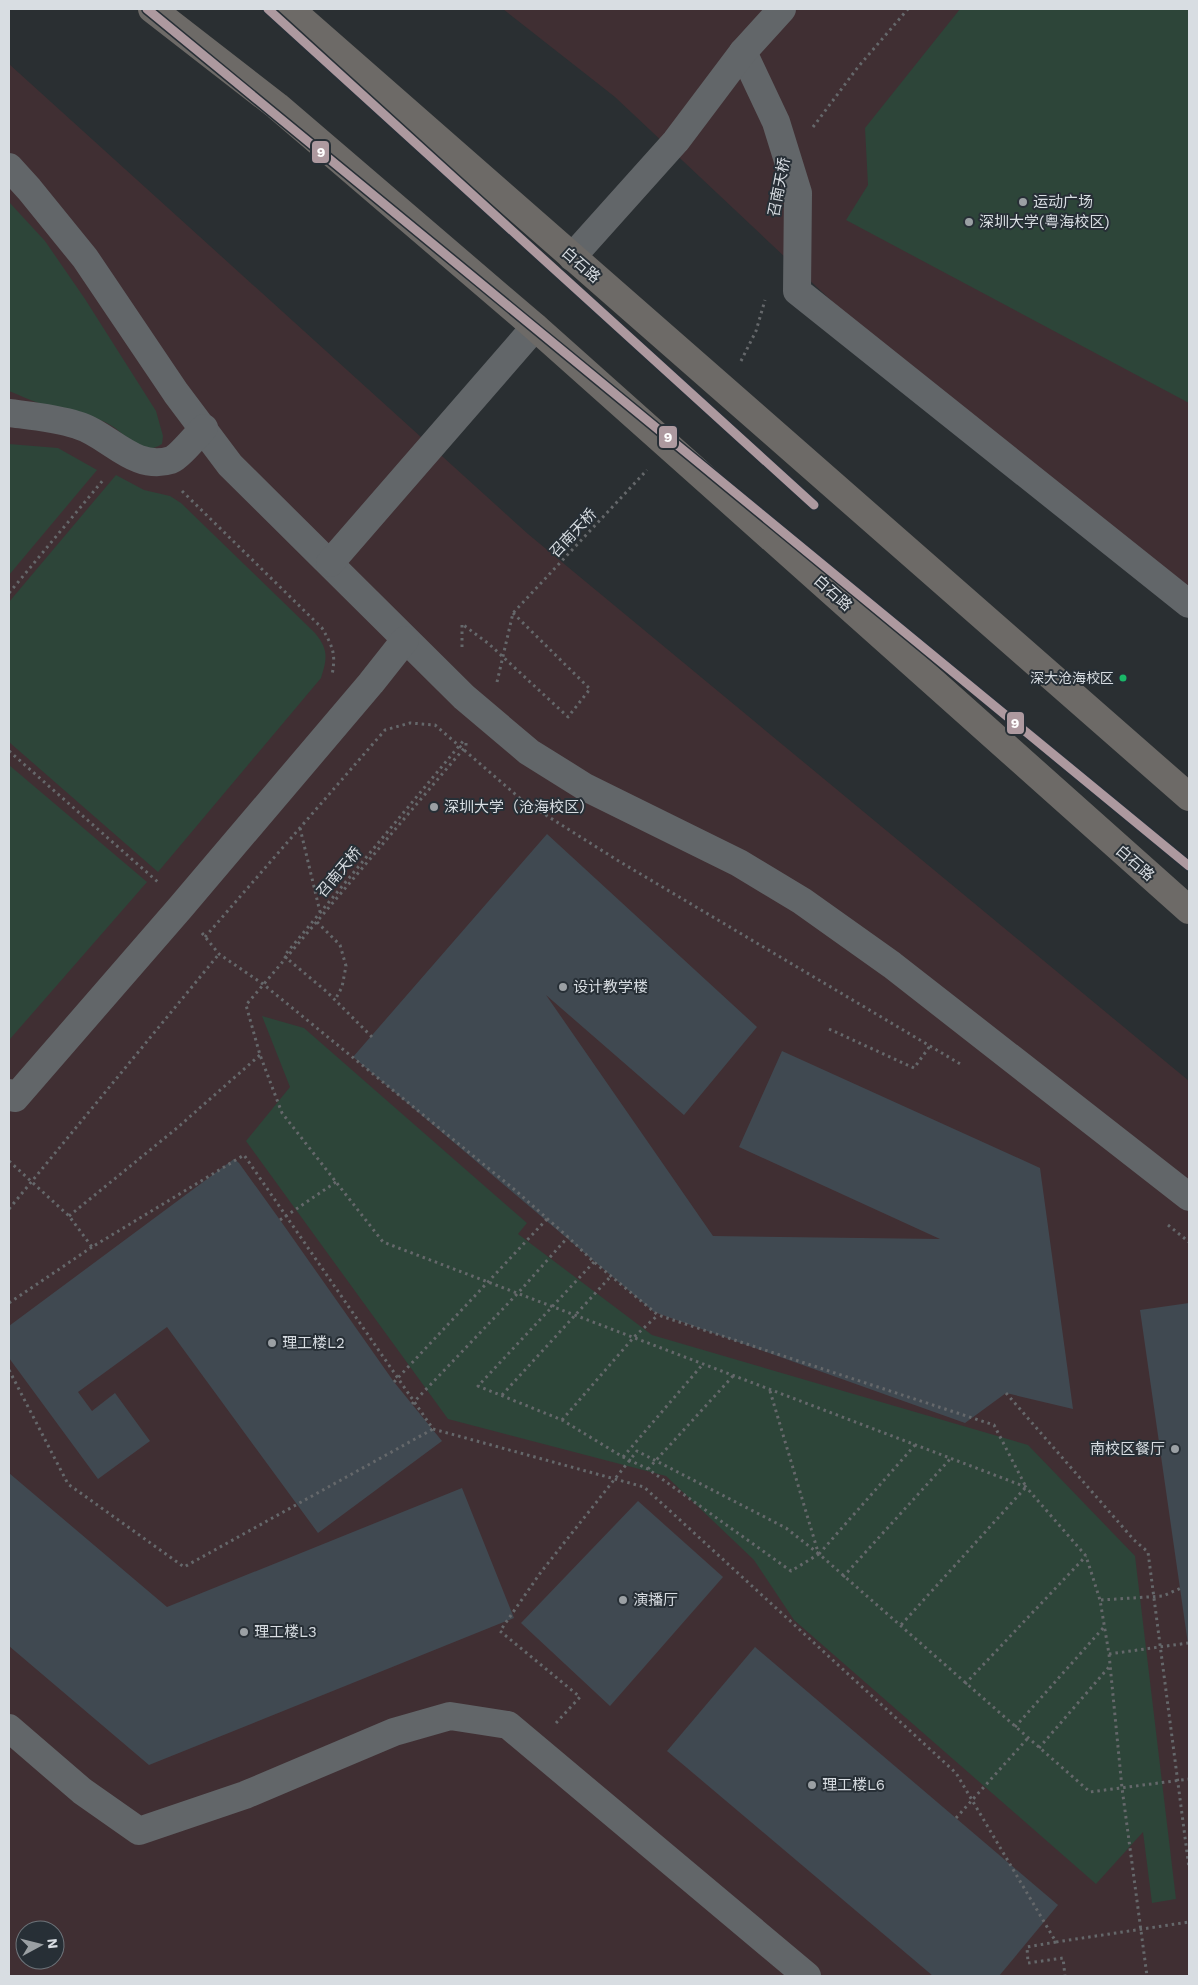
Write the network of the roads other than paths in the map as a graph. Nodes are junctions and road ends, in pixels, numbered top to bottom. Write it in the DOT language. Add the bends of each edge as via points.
graph roads {
  1 [pos="152,9"];
  2 [pos="290,9"];
  3 [pos="782,9"];
  4 [pos="743,52"];
  5 [pos="9,167"];
  6 [pos="572,257"];
  7 [pos="535,327"];
  8 [pos="9,413"];
  9 [pos="204,428"];
  10 [pos="330,563"];
  11 [pos="1189,604"];
  12 [pos="405,640"];
  13 [pos="1189,797"];
  14 [pos="1189,910"];
  15 [pos="9,1093"];
  16 [pos="1189,1197"];
  17 [pos="9,1728"];
  18 [pos="807,1976"];
  1 -- 7 [label="main road, 白石路" via="277,106"];
  2 -- 6 [label="main road, 白石路"];
  3 -- 4 [label="street"];
  4 -- 6 [label="street" via="676,141"];
  4 -- 11 [label="street" via="776,122 798,193 797,291"];
  5 -- 9 [label="street" via="85,258 176,393"];
  6 -- 13 [label="main road, 白石路"];
  7 -- 10 [label="street"];
  7 -- 14 [label="main road, 白石路"];
  8 -- 9 [label="street" via="78,425 101,435 134,458 156,463 173,460"];
  9 -- 10 [label="street" via="230,466"];
  10 -- 12 [label="street"];
  12 -- 15 [label="street" via="72,1034 15,1098"];
  12 -- 16 [label="street" via="528,752 586,787 739,863 802,901 892,965"];
  17 -- 18 [label="street" via="82,1791 139,1831 245,1795 394,1732 450,1716 508,1725"];
}
